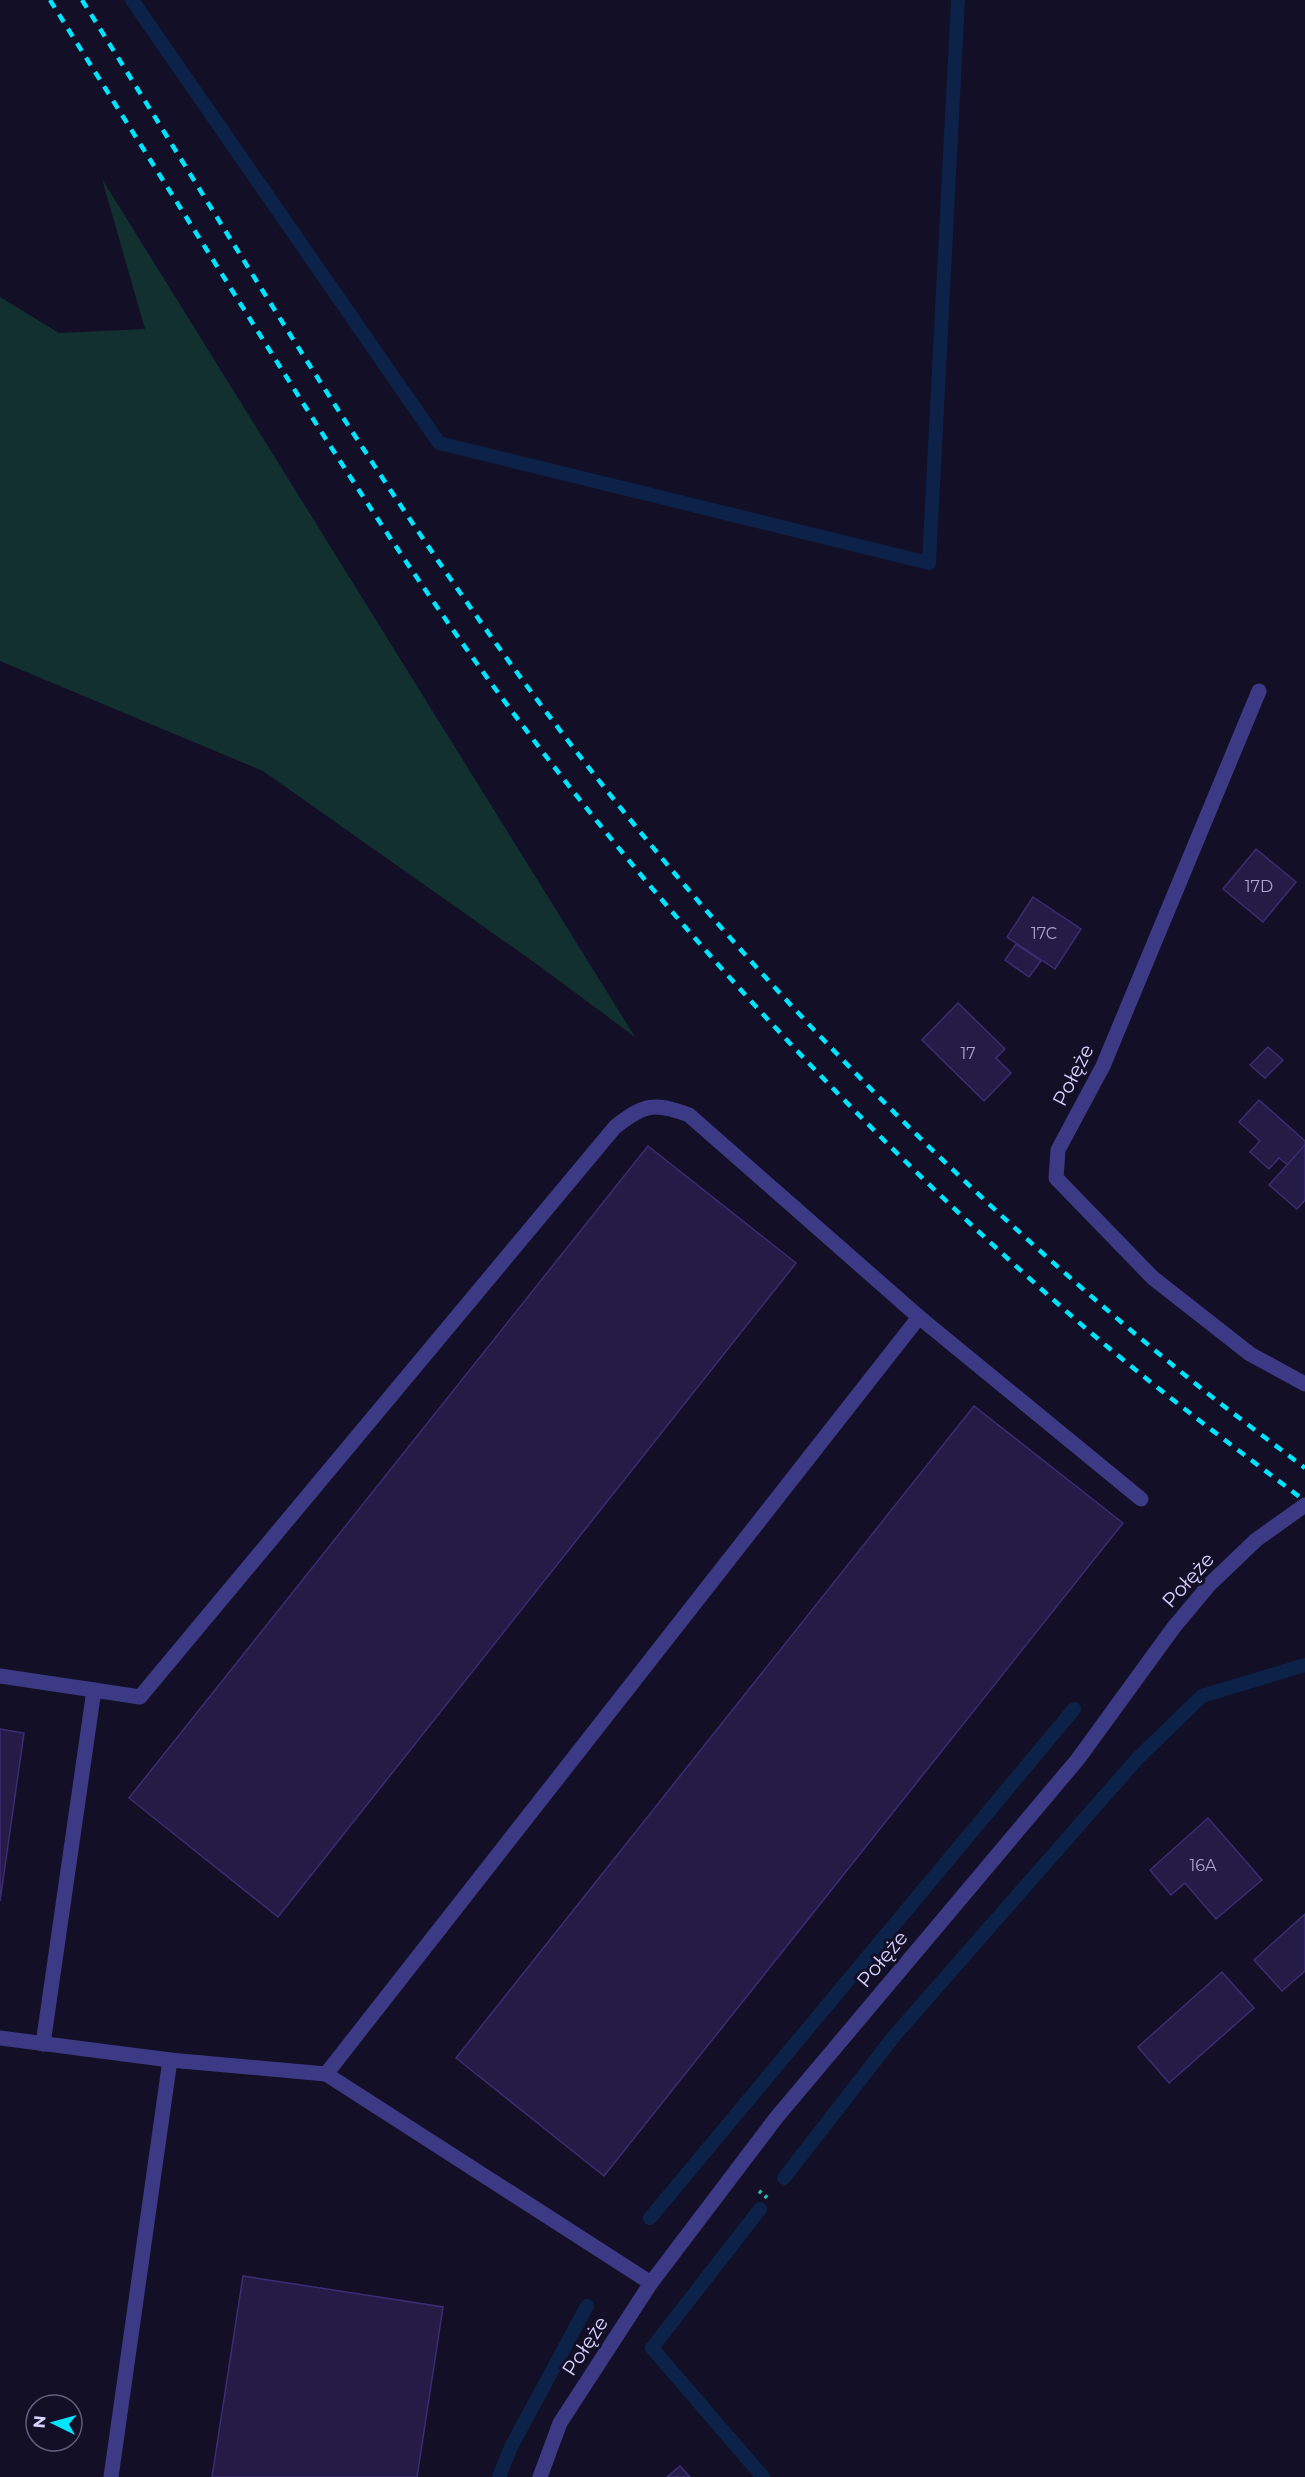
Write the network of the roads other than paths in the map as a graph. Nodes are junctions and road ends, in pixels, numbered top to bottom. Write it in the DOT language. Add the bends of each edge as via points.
graph roads {
  1 [pos="1259,691"];
  2 [pos="919,1317"];
  3 [pos="1305,1384"];
  4 [pos="1141,1499"];
  5 [pos="1305,1504"];
  6 [pos="0,1676"];
  7 [pos="94,1690"];
  8 [pos="0,2038"];
  9 [pos="43,2044"];
  10 [pos="170,2060"];
  11 [pos="326,2074"];
  12 [pos="651,2283"];
  13 [pos="111,2477"];
  14 [pos="540,2477"];
  1 -- 3 [label="street, Połęże" via="1103,1066 1058,1150 1056,1178 1154,1278 1250,1354"];
  2 -- 4 [label="street"];
  2 -- 7 [label="street" via="689,1115 664,1106 635,1111 615,1127 140,1697"];
  2 -- 11 [label="street"];
  5 -- 12 [label="street, Połęże" via="1256,1540 1195,1601 1078,1759 776,2118"];
  6 -- 7 [label="street"];
  7 -- 9 [label="street"];
  8 -- 9 [label="street"];
  9 -- 10 [label="street"];
  10 -- 11 [label="street"];
  10 -- 13 [label="street"];
  11 -- 12 [label="street"];
  12 -- 14 [label="street, Połęże" via="560,2423"];
}
